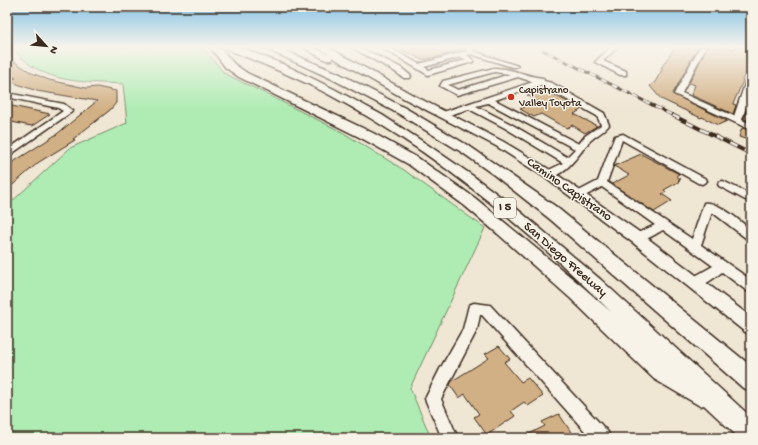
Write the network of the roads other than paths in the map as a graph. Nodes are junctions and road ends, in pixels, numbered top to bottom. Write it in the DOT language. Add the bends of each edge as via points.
graph roads {
  1 [pos="233,68"];
  2 [pos="281,68"];
  3 [pos="315,68"];
  4 [pos="351,68"];
  5 [pos="352,68"];
  6 [pos="357,68"];
  7 [pos="368,68"];
  8 [pos="396,68"];
  9 [pos="421,68"];
  10 [pos="447,68"];
  11 [pos="521,68"];
  12 [pos="611,68"];
  13 [pos="692,68"];
  14 [pos="358,71"];
  15 [pos="623,73"];
  16 [pos="519,74"];
  17 [pos="407,76"];
  18 [pos="373,77"];
  19 [pos="751,78"];
  20 [pos="541,82"];
  21 [pos="7,95"];
  22 [pos="748,97"];
  23 [pos="489,100"];
  24 [pos="469,106"];
  25 [pos="444,115"];
  26 [pos="737,121"];
  27 [pos="751,127"];
  28 [pos="580,148"];
  29 [pos="7,154"];
  30 [pos="568,162"];
  31 [pos="548,174"];
  32 [pos="702,181"];
  33 [pos="602,183"];
  34 [pos="722,184"];
  35 [pos="578,195"];
  36 [pos="751,199"];
  37 [pos="664,225"];
  38 [pos="751,236"];
  39 [pos="637,238"];
  40 [pos="696,247"];
  41 [pos="723,266"];
  42 [pos="694,283"];
  43 [pos="751,287"];
  44 [pos="751,327"];
  45 [pos="751,380"];
  46 [pos="728,413"];
  47 [pos="751,434"];
  48 [pos="450,438"];
  49 [pos="602,438"];
  1 -- 46 [label="highway" via="413,161 482,212 577,293 662,372"];
  2 -- 46 [label="highway, San Diego Freeway / I 5" via="373,114 469,180 595,285"];
  3 -- 45 [label="highway, San Diego Freeway / I 5" via="357,86 448,138 530,194"];
  4 -- 14 [label="main road, Camino Capistrano"];
  5 -- 14 [label="main road"];
  6 -- 18 [label="main road, Camino Capistrano"];
  7 -- 18 [label="main road"];
  8 -- 17 [label="street"];
  9 -- 10 [label="street" via="428,73"];
  11 -- 20 [label="street" via="539,76"];
  12 -- 15 [label="street"];
  13 -- 26 [label="street" via="678,94"];
  14 -- 18 [label="main road, Camino Capistrano"];
  16 -- 16 [label="street" via="457,93 444,86 494,70"];
  16 -- 20 [label="street"];
  18 -- 25 [label="main road, Camino Capistrano"];
  19 -- 22 [label="street"];
  20 -- 23 [label="street"];
  20 -- 28 [label="street" via="600,115 605,125"];
  21 -- 29 [label="street" via="61,106 68,111"];
  22 -- 26 [label="street"];
  23 -- 24 [label="street"];
  23 -- 28 [label="street"];
  24 -- 25 [label="street"];
  24 -- 30 [label="street"];
  25 -- 31 [label="main road, Camino Capistrano" via="500,144"];
  26 -- 27 [label="street"];
  28 -- 30 [label="street"];
  30 -- 31 [label="street"];
  31 -- 35 [label="main road, Camino Capistrano"];
  32 -- 33 [label="street" via="623,136 618,138"];
  33 -- 35 [label="street"];
  33 -- 37 [label="street"];
  34 -- 36 [label="street"];
  35 -- 39 [label="main road, Camino Capistrano"];
  37 -- 39 [label="street"];
  37 -- 40 [label="street"];
  38 -- 40 [label="street" via="708,206"];
  39 -- 42 [label="main road, Camino Capistrano"];
  40 -- 41 [label="street"];
  41 -- 42 [label="street"];
  41 -- 43 [label="street"];
  42 -- 44 [label="main road, Camino Capistrano"];
  46 -- 47 [label="highway, San Diego Freeway / I 5"];
  48 -- 49 [label="street" via="433,400 444,374 470,330 474,309 485,309"];
}
